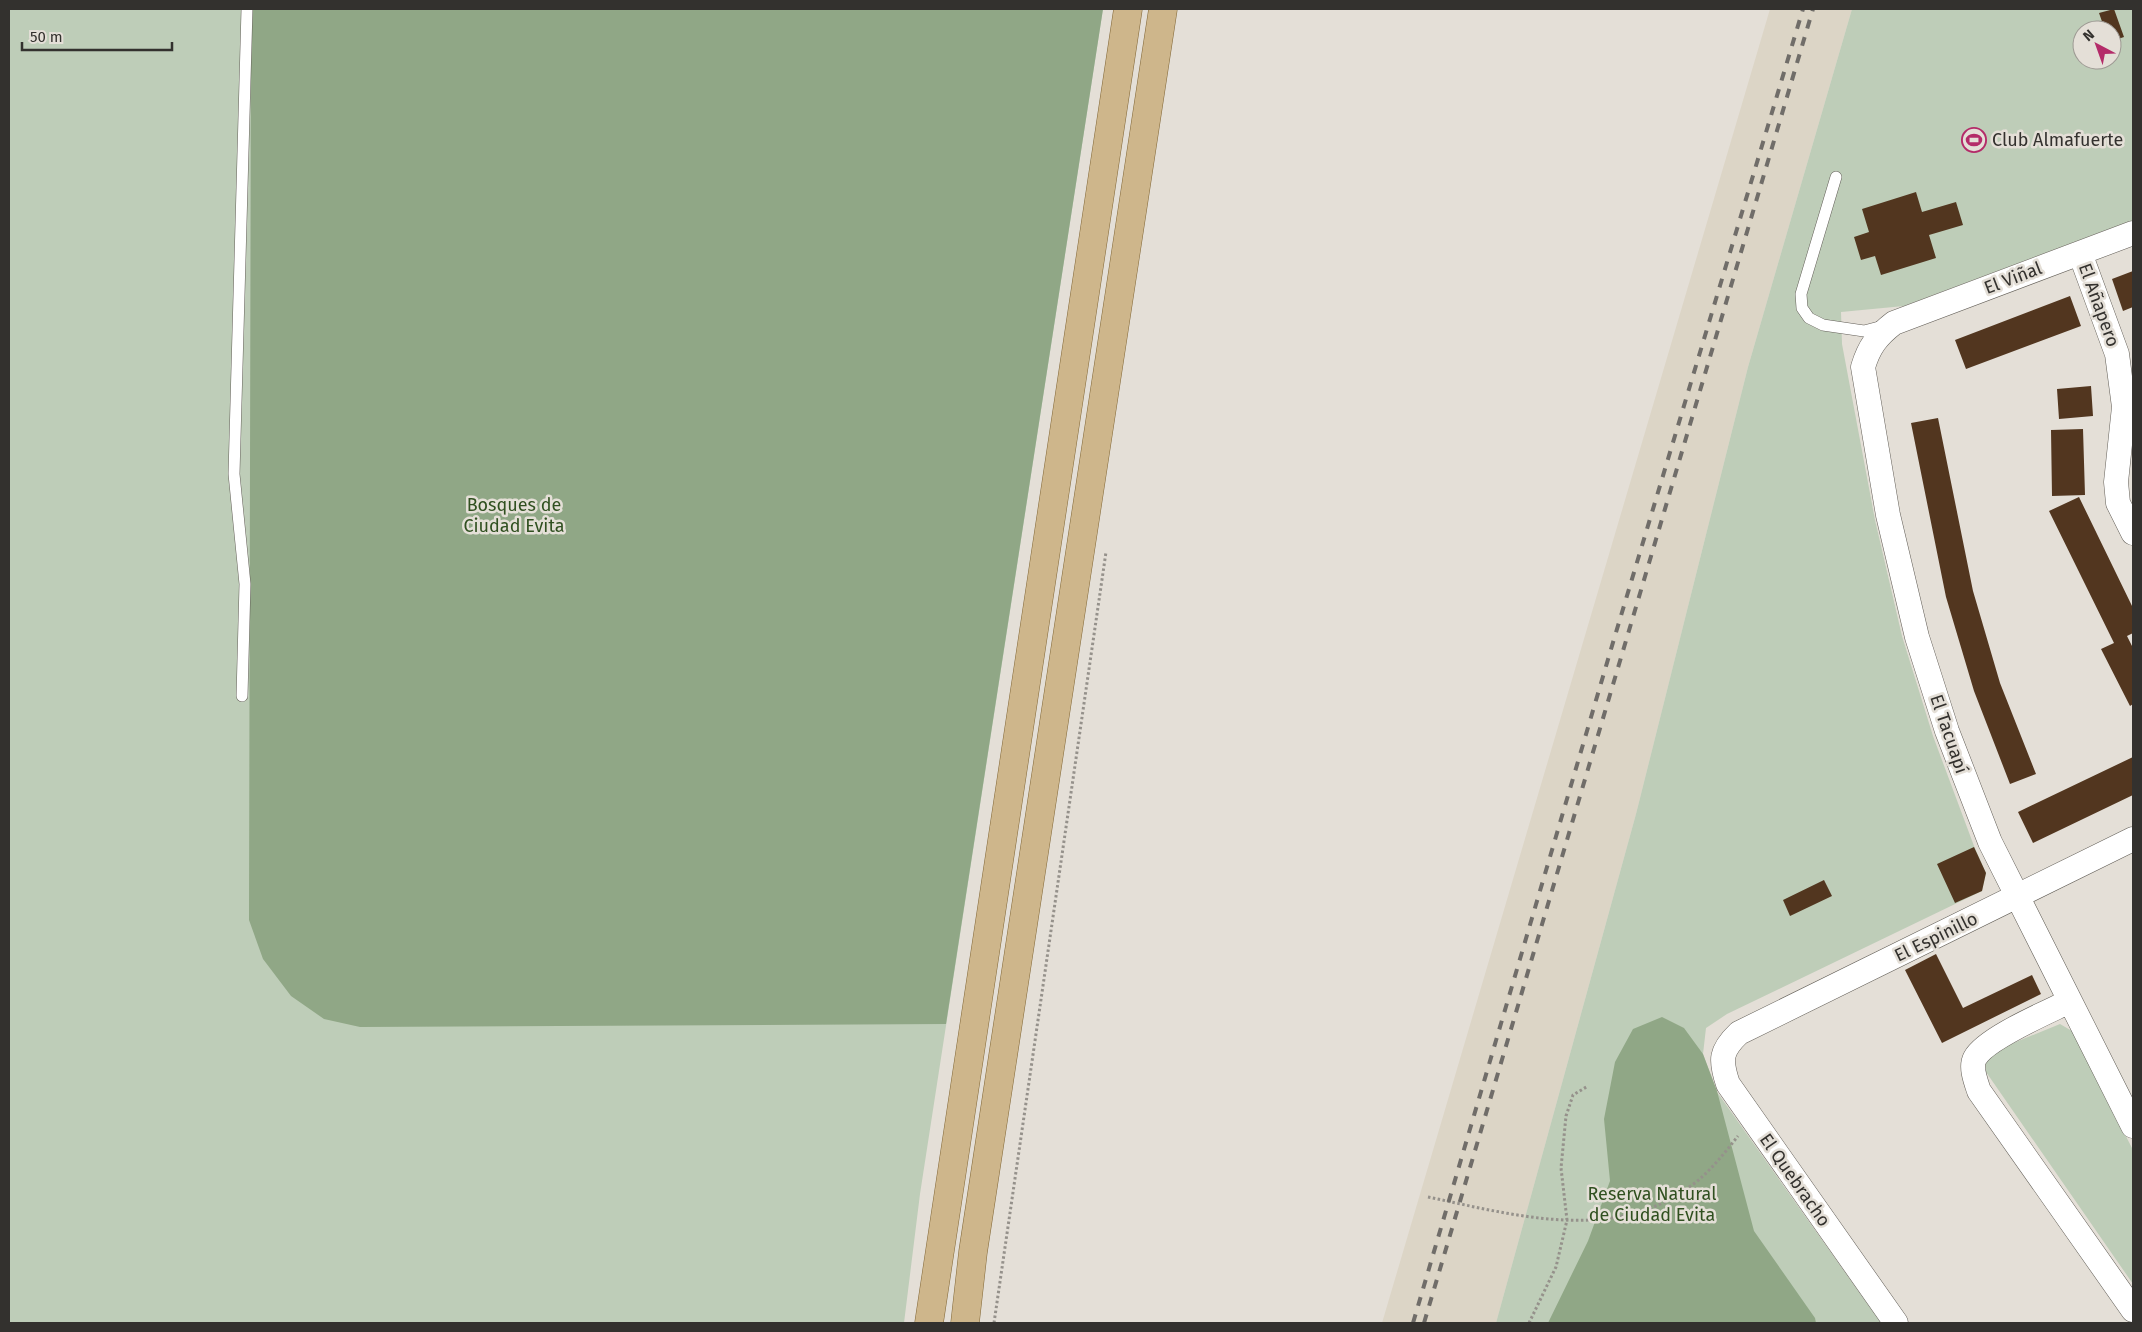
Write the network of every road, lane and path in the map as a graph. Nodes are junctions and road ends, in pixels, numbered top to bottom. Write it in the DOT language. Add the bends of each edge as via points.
graph roads {
  1 [pos="248,9"];
  2 [pos="1128,9"];
  3 [pos="1163,9"];
  4 [pos="1836,177"];
  5 [pos="2133,233"];
  6 [pos="2080,253"];
  7 [pos="1894,324"];
  8 [pos="2133,533"];
  9 [pos="242,696"];
  10 [pos="2133,839"];
  11 [pos="2018,897"];
  12 [pos="2070,1001"];
  13 [pos="1739,1033"];
  14 [pos="1588,1086"];
  15 [pos="2133,1126"];
  16 [pos="1744,1129"];
  17 [pos="1428,1197"];
  18 [pos="1567,1220"];
  19 [pos="2133,1310"];
  20 [pos="929,1323"];
  21 [pos="965,1323"];
  22 [pos="1529,1323"];
  23 [pos="1896,1323"];
  1 -- 9 [label="lane" via="234,474 245,584"];
  2 -- 20 [label="main road"];
  3 -- 21 [label="main road" via="973,1252"];
  4 -- 7 [label="lane" via="1801,294 1802,308 1809,318 1823,325 1864,331"];
  5 -- 6 [label="street, El Viñal"];
  6 -- 7 [label="street, El Viñal"];
  6 -- 8 [label="street, El Añapero" via="2117,354 2124,407 2116,482 2118,503"];
  7 -- 11 [label="street, El Tacuapí" via="1868,349 1863,367 1888,515 1917,636 1946,732 1990,842"];
  10 -- 11 [label="street, El Espinillo"];
  11 -- 12 [label="street, El Tacuapí"];
  11 -- 13 [label="street, El Espinillo"];
  12 -- 15 [label="street, El Tacuapí"];
  12 -- 19 [label="street" via="1984,1046 1974,1059 1974,1075 1979,1091"];
  13 -- 23 [label="street, El Quebracho" via="1723,1055 1722,1067 1728,1084"];
  14 -- 18 [label="path" via="1573,1095 1566,1116 1561,1168"];
  16 -- 18 [label="path" via="1702,1178 1663,1204 1626,1217"];
  17 -- 18 [label="path" via="1518,1216"];
  18 -- 22 [label="path" via="1556,1267"];
}
